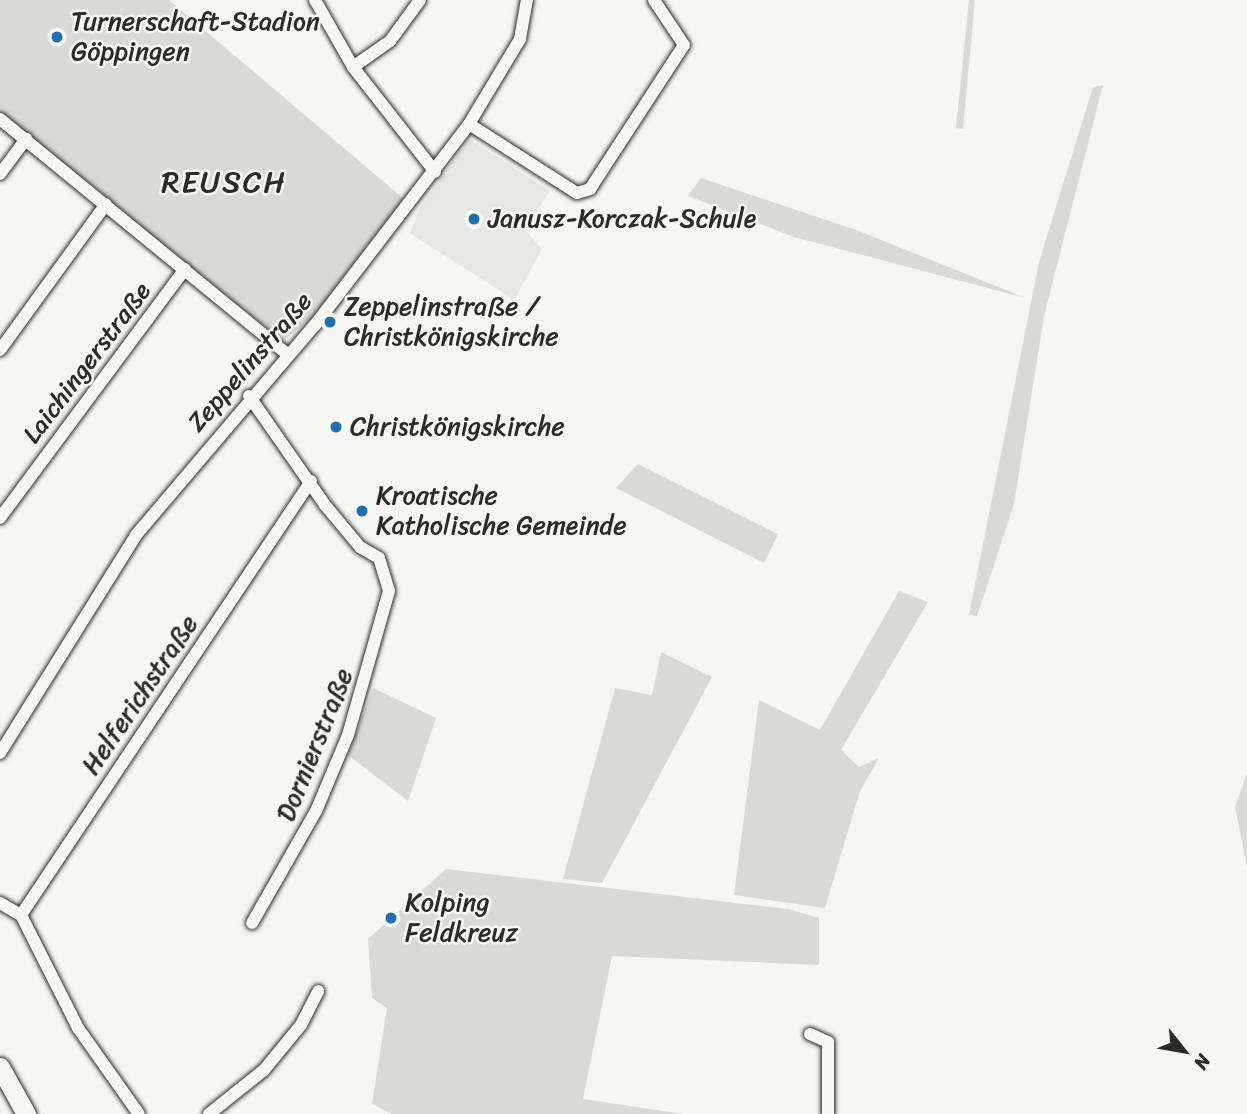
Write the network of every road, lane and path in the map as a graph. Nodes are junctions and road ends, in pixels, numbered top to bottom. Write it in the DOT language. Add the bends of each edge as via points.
graph roads {
  1 [pos="315,0"];
  2 [pos="420,0"];
  3 [pos="527,0"];
  4 [pos="654,0"];
  5 [pos="353,66"];
  6 [pos="0,119"];
  7 [pos="469,124"];
  8 [pos="26,139"];
  9 [pos="435,172"];
  10 [pos="0,174"];
  11 [pos="106,204"];
  12 [pos="185,269"];
  13 [pos="0,351"];
  14 [pos="287,354"];
  15 [pos="249,396"];
  16 [pos="311,481"];
  17 [pos="0,518"];
  18 [pos="0,753"];
  19 [pos="0,903"];
  20 [pos="21,915"];
  21 [pos="252,923"];
  22 [pos="318,991"];
  23 [pos="810,1034"];
  24 [pos="0,1067"];
  25 [pos="26,1114"];
  26 [pos="139,1114"];
  27 [pos="209,1114"];
  28 [pos="828,1114"];
  1 -- 5 [label="street"];
  2 -- 5 [label="street" via="390,41"];
  3 -- 7 [label="street, Zeppelinstraße" via="520,39"];
  4 -- 7 [label="street" via="684,45 590,189 578,193"];
  5 -- 9 [label="street"];
  6 -- 8 [label="street"];
  7 -- 9 [label="street, Zeppelinstraße"];
  8 -- 10 [label="street"];
  8 -- 11 [label="street"];
  9 -- 14 [label="street, Zeppelinstraße"];
  11 -- 12 [label="street"];
  11 -- 13 [label="street"];
  12 -- 14 [label="street"];
  12 -- 17 [label="street, Laichingerstraße"];
  14 -- 15 [label="street, Zeppelinstraße"];
  15 -- 16 [label="street"];
  15 -- 18 [label="street, Zeppelinstraße" via="135,535"];
  16 -- 20 [label="street, Helferichstraße"];
  16 -- 21 [label="street, Dornierstraße" via="360,547 379,558 388,574 373,663 348,735 316,811"];
  19 -- 20 [label="street"];
  20 -- 26 [label="street" via="78,1028"];
  22 -- 27 [label="street" via="301,1025 264,1070"];
  23 -- 28 [label="street" via="828,1042"];
  24 -- 25 [label="main road"];
}
